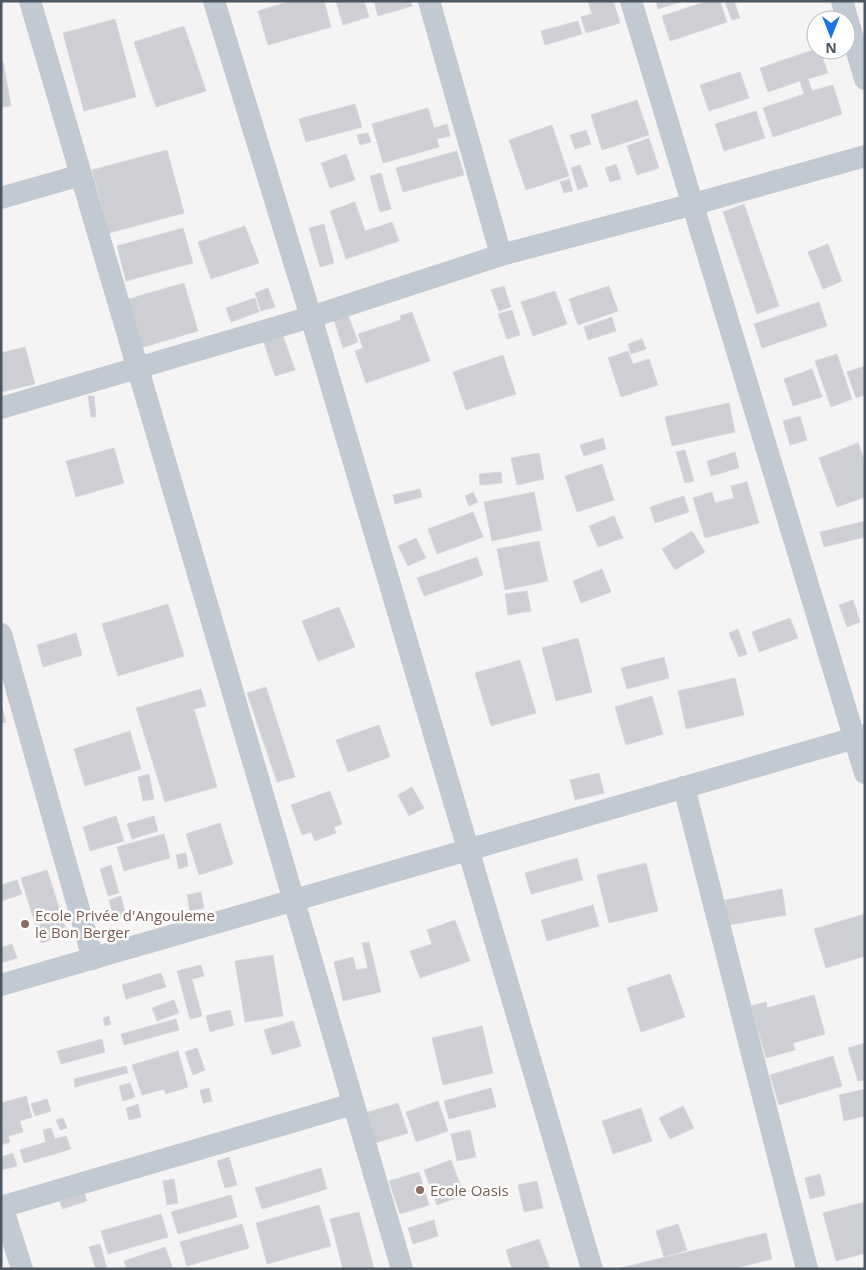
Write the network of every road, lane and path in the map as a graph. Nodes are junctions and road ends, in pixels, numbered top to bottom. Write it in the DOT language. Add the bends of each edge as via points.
graph roads {
  1 [pos="30,1"];
  2 [pos="214,1"];
  3 [pos="428,1"];
  4 [pos="631,1"];
  5 [pos="842,1"];
  6 [pos="865,79"];
  7 [pos="865,156"];
  8 [pos="81,175"];
  9 [pos="1,198"];
  10 [pos="694,204"];
  11 [pos="501,255"];
  12 [pos="310,317"];
  13 [pos="137,368"];
  14 [pos="1,408"];
  15 [pos="1,634"];
  16 [pos="860,736"];
  17 [pos="865,773"];
  18 [pos="684,787"];
  19 [pos="468,850"];
  20 [pos="293,900"];
  21 [pos="93,959"];
  22 [pos="1,985"];
  23 [pos="353,1104"];
  24 [pos="2,1206"];
  25 [pos="22,1269"];
  26 [pos="402,1269"];
  27 [pos="592,1269"];
  28 [pos="808,1269"];
  1 -- 8 [label="street"];
  2 -- 12 [label="street"];
  3 -- 11 [label="street"];
  4 -- 10 [label="street"];
  5 -- 6 [label="street"];
  7 -- 10 [label="street"];
  8 -- 9 [label="street"];
  8 -- 13 [label="street"];
  10 -- 11 [label="street"];
  10 -- 16 [label="street"];
  11 -- 12 [label="street"];
  12 -- 13 [label="street"];
  12 -- 19 [label="street"];
  13 -- 14 [label="street"];
  13 -- 20 [label="street"];
  15 -- 21 [label="street"];
  16 -- 17 [label="street"];
  16 -- 18 [label="street"];
  18 -- 19 [label="street"];
  18 -- 28 [label="street"];
  19 -- 20 [label="street"];
  19 -- 27 [label="street"];
  20 -- 21 [label="street"];
  20 -- 23 [label="street"];
  21 -- 22 [label="street"];
  23 -- 24 [label="street"];
  23 -- 26 [label="street"];
  24 -- 25 [label="street"];
}
